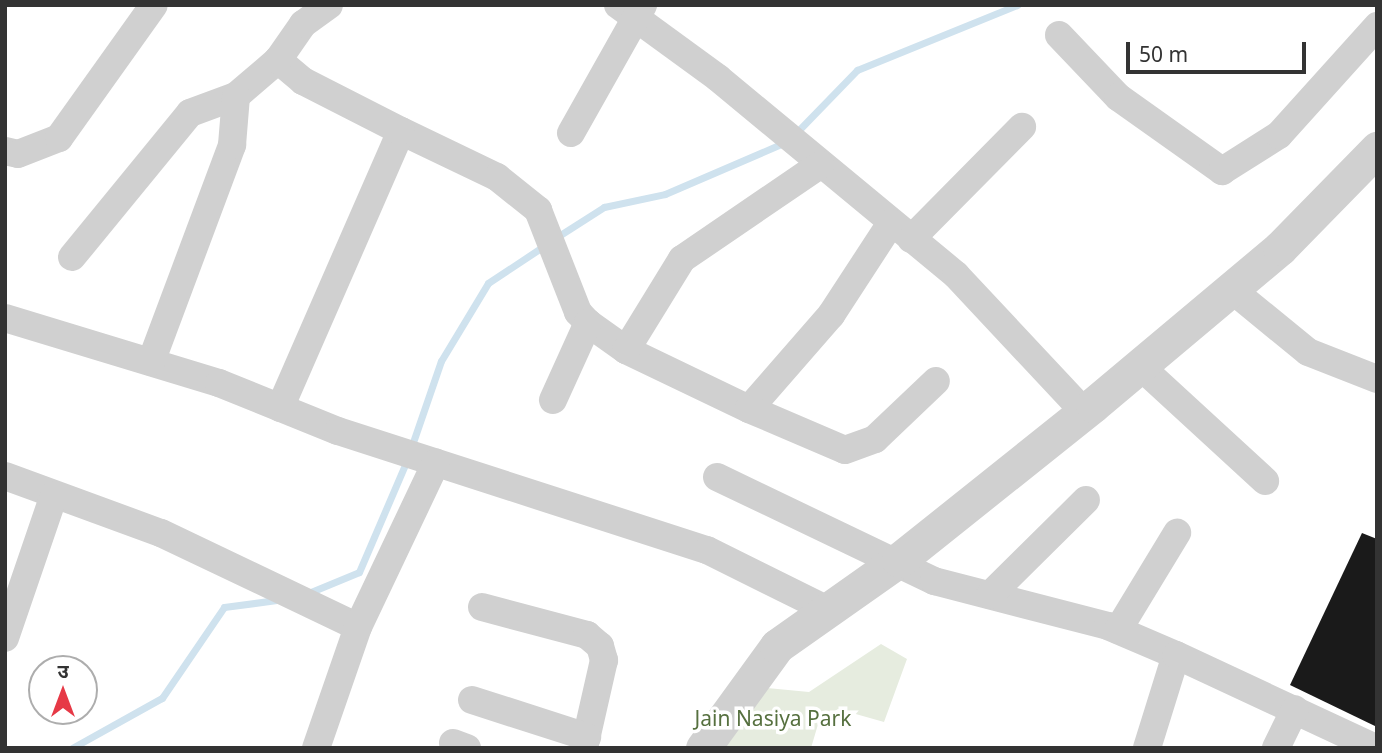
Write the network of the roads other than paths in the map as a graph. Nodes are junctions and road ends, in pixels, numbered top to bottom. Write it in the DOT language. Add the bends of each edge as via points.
graph roads {
  1 [pos="328,5"];
  2 [pos="632,10"];
  3 [pos="141,11"];
  4 [pos="1377,26"];
  5 [pos="1059,35"];
  6 [pos="278,60"];
  7 [pos="236,96"];
  8 [pos="1022,127"];
  9 [pos="401,131"];
  10 [pos="571,133"];
  11 [pos="1377,149"];
  12 [pos="5,151"];
  13 [pos="816,161"];
  14 [pos="901,231"];
  15 [pos="72,257"];
  16 [pos="1231,289"];
  17 [pos="5,318"];
  18 [pos="588,323"];
  19 [pos="626,350"];
  20 [pos="151,362"];
  21 [pos="1140,366"];
  22 [pos="1377,379"];
  23 [pos="936,381"];
  24 [pos="552,400"];
  25 [pos="280,408"];
  26 [pos="749,409"];
  27 [pos="1084,412"];
  28 [pos="421,458"];
  29 [pos="5,477"];
  30 [pos="717,477"];
  31 [pos="1265,481"];
  32 [pos="54,495"];
  33 [pos="1086,500"];
  34 [pos="1177,533"];
  35 [pos="899,560"];
  36 [pos="990,595"];
  37 [pos="482,607"];
  38 [pos="828,610"];
  39 [pos="358,626"];
  40 [pos="1118,630"];
  41 [pos="5,638"];
  42 [pos="1176,654"];
  43 [pos="472,700"];
  44 [pos="1295,709"];
  45 [pos="586,742"];
  46 [pos="316,748"];
  47 [pos="703,748"];
  48 [pos="1147,748"];
  49 [pos="1276,748"];
  50 [pos="1375,748"];
  1 -- 6 [label="street" via="303,24"];
  2 -- 10 [label="street"];
  2 -- 13 [label="street"];
  3 -- 12 [label="street" via="58,138 31,150"];
  4 -- 5 [label="street" via="1279,135 1222,170 1118,97"];
  6 -- 7 [label="street"];
  6 -- 9 [label="street" via="303,80"];
  7 -- 15 [label="street" via="190,113"];
  7 -- 20 [label="street" via="232,145"];
  8 -- 14 [label="street"];
  9 -- 18 [label="street" via="497,177 538,210"];
  9 -- 25 [label="street"];
  11 -- 16 [label="street"];
  13 -- 14 [label="street"];
  13 -- 19 [label="street" via="682,259"];
  14 -- 26 [label="street"];
  14 -- 27 [label="street" via="956,275"];
  16 -- 21 [label="street"];
  16 -- 22 [label="street" via="1308,352"];
  17 -- 20 [label="street"];
  18 -- 19 [label="street"];
  18 -- 24 [label="street"];
  19 -- 26 [label="street"];
  20 -- 25 [label="street"];
  21 -- 27 [label="street"];
  21 -- 31 [label="street"];
  23 -- 26 [label="street" via="875,439 845,450"];
  25 -- 28 [label="street"];
  27 -- 35 [label="street"];
  28 -- 38 [label="street" via="707,550"];
  28 -- 39 [label="street"];
  29 -- 32 [label="street"];
  30 -- 35 [label="street"];
  32 -- 39 [label="street" via="223,561"];
  32 -- 41 [label="street"];
  33 -- 36 [label="street"];
  34 -- 40 [label="street"];
  35 -- 36 [label="street" via="934,581"];
  35 -- 38 [label="street"];
  36 -- 40 [label="street"];
  37 -- 45 [label="street" via="587,635 600,646 604,660"];
  38 -- 47 [label="street" via="777,646"];
  39 -- 46 [label="street"];
  40 -- 42 [label="street"];
  42 -- 44 [label="street"];
  42 -- 48 [label="street"];
  43 -- 45 [label="street"];
  44 -- 49 [label="street"];
  44 -- 50 [label="street"];
}
